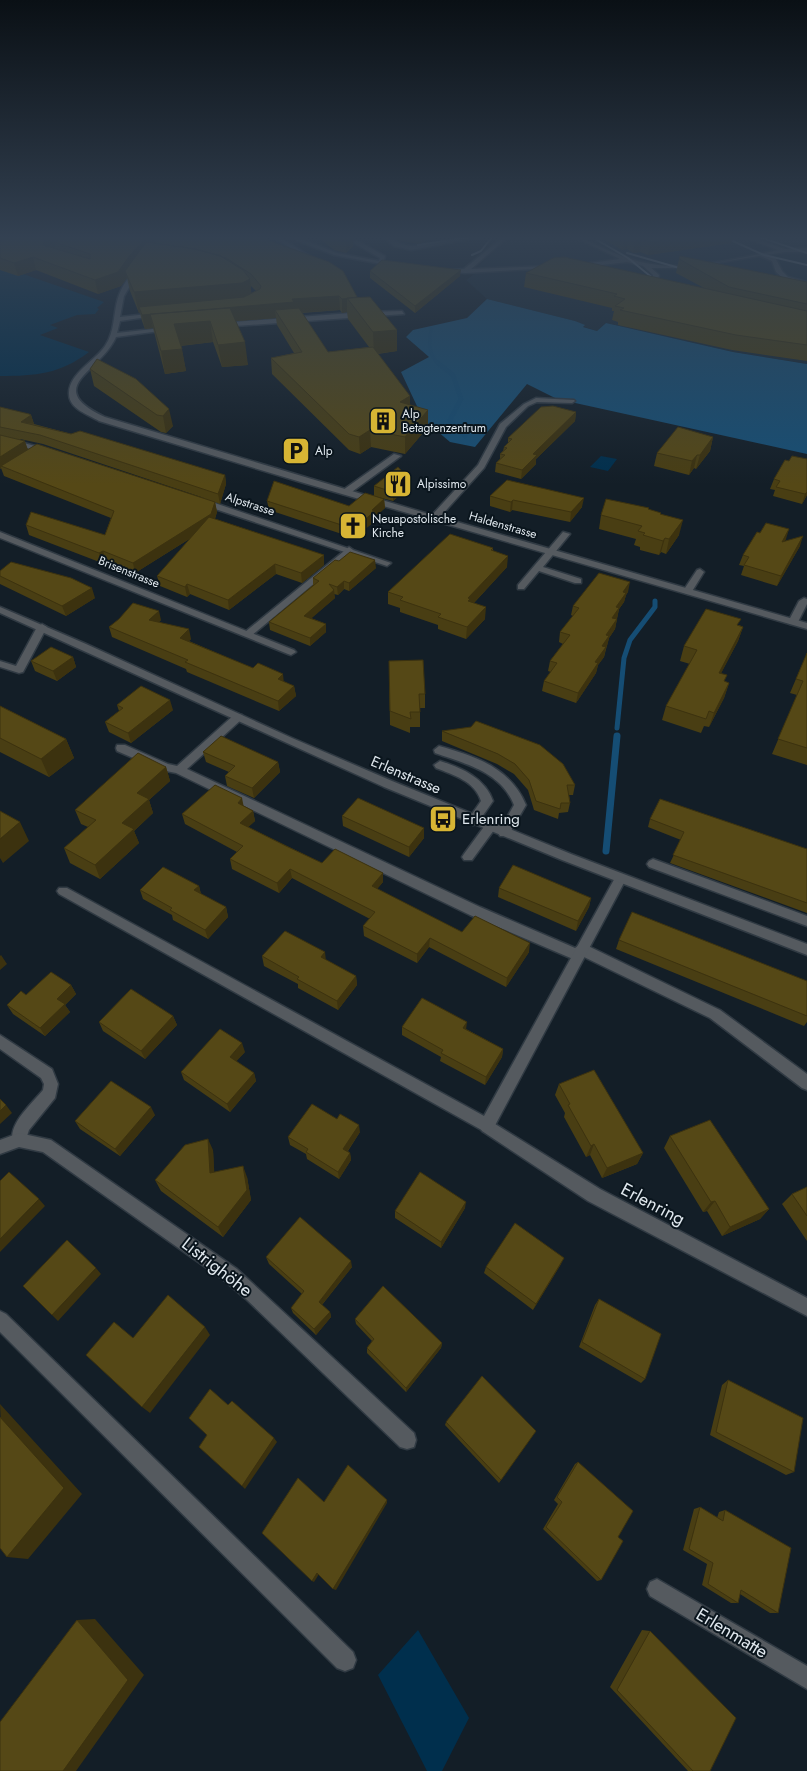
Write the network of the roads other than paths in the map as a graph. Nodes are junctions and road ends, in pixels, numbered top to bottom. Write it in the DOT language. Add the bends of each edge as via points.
graph roads {
  1 [pos="117,319"];
  2 [pos="289,320"];
  3 [pos="217,325"];
  4 [pos="179,329"];
  5 [pos="114,335"];
  6 [pos="572,401"];
  7 [pos="0,439"];
  8 [pos="39,448"];
  9 [pos="31,454"];
  10 [pos="57,454"];
  11 [pos="397,456"];
  12 [pos="346,492"];
  13 [pos="188,497"];
  14 [pos="434,518"];
  15 [pos="566,534"];
  16 [pos="0,535"];
  17 [pos="349,550"];
  18 [pos="551,552"];
  19 [pos="387,563"];
  20 [pos="537,568"];
  21 [pos="700,572"];
  22 [pos="578,581"];
  23 [pos="521,587"];
  24 [pos="688,591"];
  25 [pos="804,601"];
  26 [pos="0,610"];
  27 [pos="793,622"];
  28 [pos="807,626"];
  29 [pos="42,628"];
  30 [pos="248,634"];
  31 [pos="291,652"];
  32 [pos="0,664"];
  33 [pos="238,717"];
  34 [pos="121,748"];
  35 [pos="439,750"];
  36 [pos="440,765"];
  37 [pos="179,770"];
  38 [pos="473,821"];
  39 [pos="490,827"];
  40 [pos="504,833"];
  41 [pos="468,857"];
  42 [pos="653,864"];
  43 [pos="620,879"];
  44 [pos="63,891"];
  45 [pos="807,921"];
  46 [pos="807,950"];
  47 [pos="580,952"];
  48 [pos="0,1041"];
  49 [pos="807,1083"];
  50 [pos="487,1126"];
  51 [pos="19,1140"];
  52 [pos="0,1147"];
  53 [pos="807,1307"];
  54 [pos="0,1320"];
  55 [pos="407,1440"];
  56 [pos="657,1589"];
  57 [pos="345,1660"];
  58 [pos="807,1678"];
  1 -- 5 [label="street, Haldenstrasse"];
  2 -- 3 [label="street"];
  4 -- 5 [label="street"];
  5 -- 12 [label="street, Haldenstrasse" via="73,385 74,400 81,408 102,419"];
  6 -- 14 [label="street" via="536,400 526,406 503,426 481,466"];
  7 -- 8 [label="street"];
  8 -- 9 [label="street"];
  8 -- 10 [label="street"];
  11 -- 12 [label="street"];
  12 -- 14 [label="street, Haldenstrasse"];
  13 -- 17 [label="street, Alpstrasse"];
  14 -- 18 [label="street, Haldenstrasse"];
  15 -- 18 [label="street"];
  16 -- 30 [label="street, Brisenstrasse"];
  17 -- 19 [label="street, Alpstrasse"];
  17 -- 30 [label="street"];
  18 -- 20 [label="street"];
  18 -- 24 [label="street, Haldenstrasse"];
  20 -- 22 [label="street"];
  20 -- 23 [label="street"];
  21 -- 24 [label="street"];
  24 -- 27 [label="street, Haldenstrasse"];
  25 -- 27 [label="street"];
  26 -- 29 [label="street, Erlenstrasse"];
  27 -- 28 [label="street, Haldenstrasse"];
  29 -- 32 [label="street" via="19,670"];
  29 -- 33 [label="street, Erlenstrasse"];
  30 -- 31 [label="street, Brisenstrasse"];
  33 -- 37 [label="street"];
  33 -- 38 [label="street, Erlenstrasse"];
  34 -- 37 [label="street"];
  35 -- 40 [label="street" via="494,771 507,781 520,805"];
  36 -- 38 [label="street" via="461,773 486,793 488,801"];
  37 -- 47 [label="street" via="475,911"];
  38 -- 39 [label="street, Erlenstrasse"];
  39 -- 40 [label="street, Erlenstrasse"];
  39 -- 41 [label="street"];
  40 -- 43 [label="street, Erlenstrasse"];
  42 -- 45 [label="street"];
  43 -- 46 [label="street, Erlenstrasse"];
  43 -- 47 [label="street"];
  44 -- 50 [label="street, Erlenring"];
  47 -- 49 [label="street" via="715,1014"];
  47 -- 50 [label="street"];
  48 -- 51 [label="street" via="47,1074 51,1084 50,1093 22,1127"];
  50 -- 53 [label="street, Erlenring" via="594,1195"];
  51 -- 52 [label="street, Listrighöhe"];
  51 -- 55 [label="street, Listrighöhe" via="46,1144 231,1275"];
  54 -- 57 [label="street"];
  56 -- 58 [label="street, Erlenmatte"];
}
